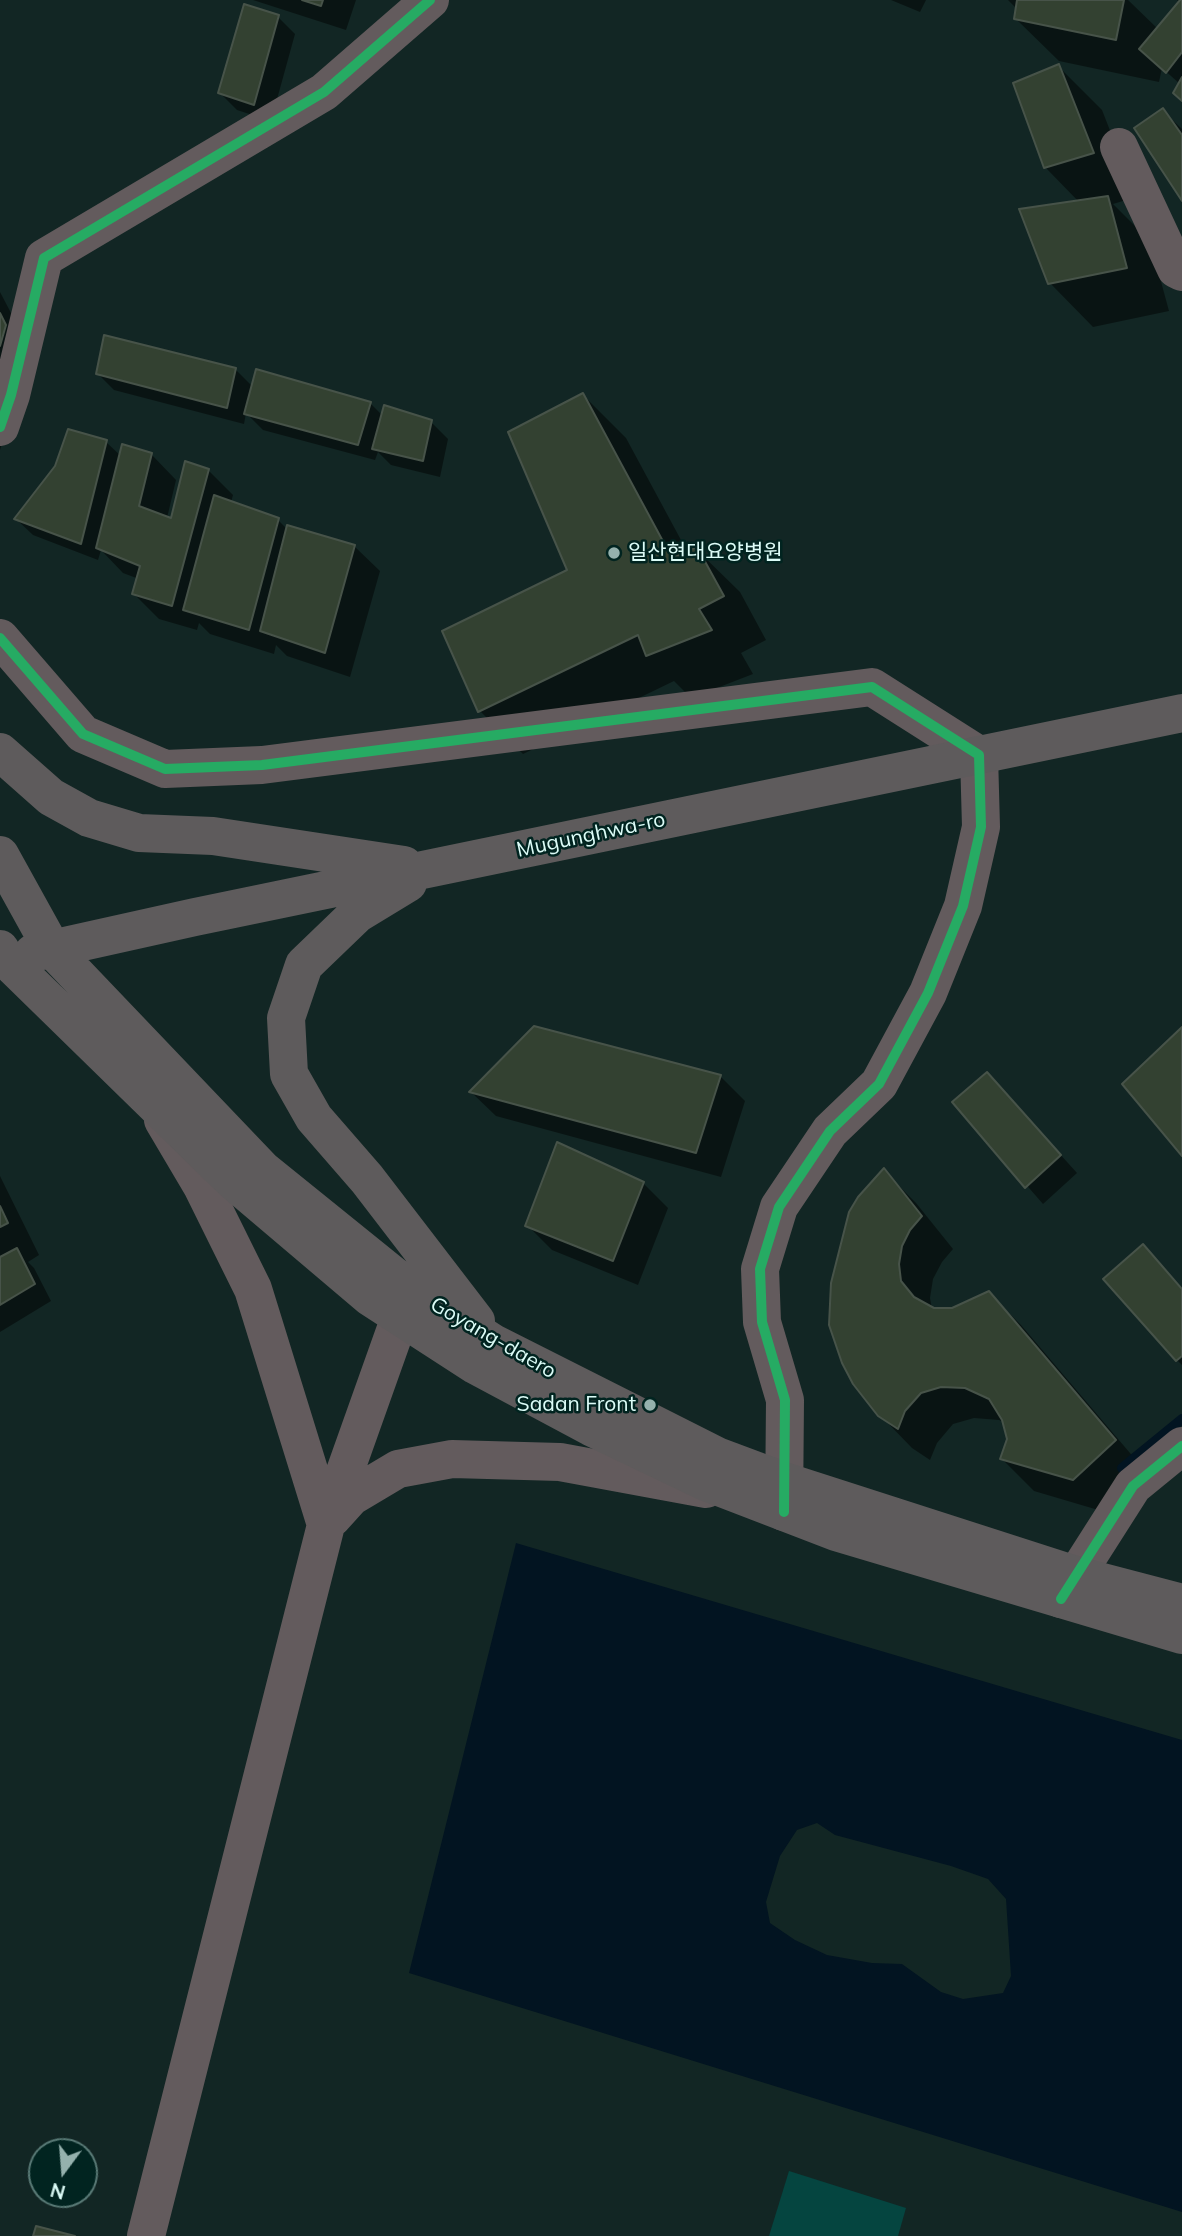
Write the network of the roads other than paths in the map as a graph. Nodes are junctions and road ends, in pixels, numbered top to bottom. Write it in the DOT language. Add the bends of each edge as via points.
graph roads {
  1 [pos="430,0"];
  2 [pos="1119,147"];
  3 [pos="1182,272"];
  4 [pos="0,427"];
  5 [pos="0,638"];
  6 [pos="1182,713"];
  7 [pos="0,752"];
  8 [pos="978,755"];
  9 [pos="0,856"];
  10 [pos="430,869"];
  11 [pos="52,949"];
  12 [pos="2,956"];
  13 [pos="154,1105"];
  14 [pos="400,1317"];
  15 [pos="493,1343"];
  16 [pos="1182,1446"];
  17 [pos="741,1495"];
  18 [pos="784,1497"];
  19 [pos="326,1525"];
  20 [pos="1068,1587"];
  21 [pos="1182,1604"];
  22 [pos="1182,1635"];
  23 [pos="146,2236"];
  1 -- 4 [label="street" via="324,92 44,258"];
  2 -- 3 [label="street" via="1176,269"];
  5 -- 8 [label="street" via="82,734 164,769 261,765 872,687"];
  6 -- 8 [label="main road, Mugunghwa-ro"];
  7 -- 10 [label="main road" via="51,797 89,818 139,832 213,836"];
  8 -- 10 [label="main road, Mugunghwa-ro"];
  8 -- 18 [label="street" via="981,827 963,906 928,993 880,1084 830,1131 779,1207 760,1269 762,1322 785,1401"];
  9 -- 11 [label="main road, Goyang-daero"];
  10 -- 11 [label="main road, Mugunghwa-ro"];
  10 -- 15 [label="main road" via="357,914 304,965 286,1018 289,1074 314,1118"];
  11 -- 12 [label="main road, Mugunghwa-ro"];
  11 -- 15 [label="main road, Goyang-daero" via="263,1170 414,1292"];
  12 -- 13 [label="main road, Goyang-daero"];
  13 -- 14 [label="main road, Goyang-daero" via="243,1189"];
  13 -- 19 [label="street" via="202,1186 253,1289"];
  14 -- 17 [label="main road, Goyang-daero" via="475,1366 591,1427"];
  14 -- 19 [label="street"];
  15 -- 18 [label="main road, Goyang-daero" via="717,1456"];
  16 -- 20 [label="street" via="1133,1486"];
  17 -- 18 [label="main road, Goyang-daero"];
  17 -- 19 [label="street" via="560,1462 452,1459 398,1469 351,1497"];
  18 -- 20 [label="main road, Goyang-daero" via="836,1532"];
  19 -- 23 [label="street"];
  20 -- 21 [label="main road, Goyang-daero"];
  20 -- 22 [label="main road, Goyang-daero"];
}
